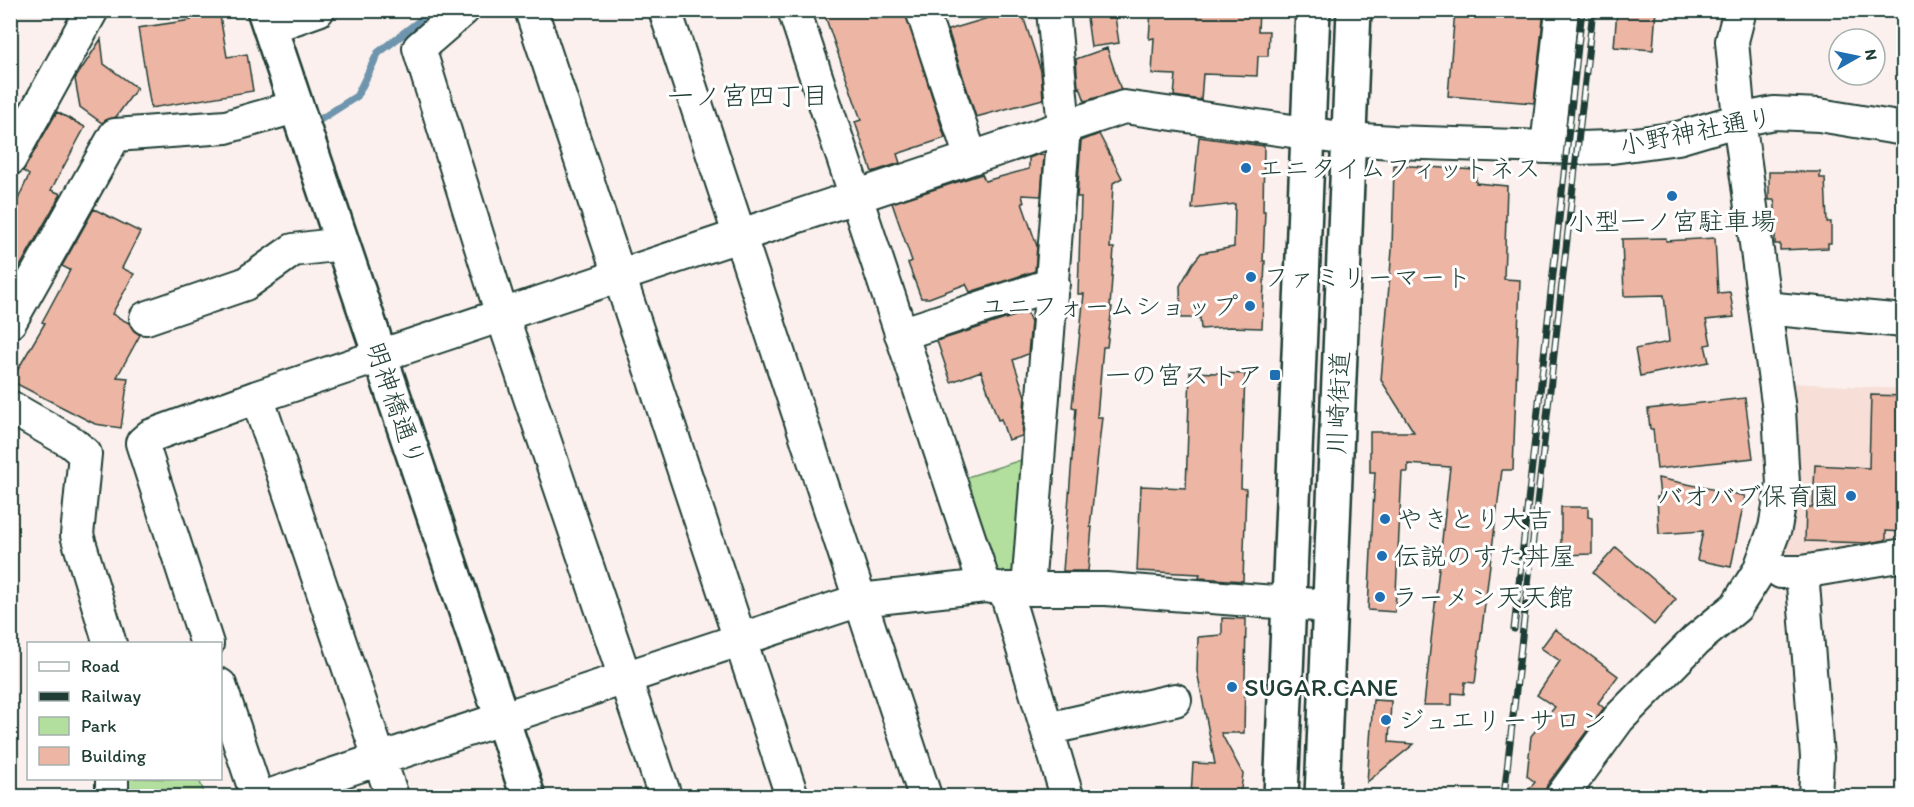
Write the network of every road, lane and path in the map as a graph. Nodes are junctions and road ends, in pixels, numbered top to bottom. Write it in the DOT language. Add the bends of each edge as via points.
graph roads {
  1 [pos="92,10"];
  2 [pos="318,10"];
  3 [pos="463,10"];
  4 [pos="531,10"];
  5 [pos="665,10"];
  6 [pos="794,10"];
  7 [pos="922,10"];
  8 [pos="1053,10"];
  9 [pos="1313,10"];
  10 [pos="1354,10"];
  11 [pos="1562,10"];
  12 [pos="1740,10"];
  13 [pos="267,19"];
  14 [pos="295,107"];
  15 [pos="1739,120"];
  16 [pos="1064,128"];
  17 [pos="1904,129"];
  18 [pos="1308,133"];
  19 [pos="1348,139"];
  20 [pos="1547,147"];
  21 [pos="10,159"];
  22 [pos="971,159"];
  23 [pos="857,196"];
  24 [pos="739,236"];
  25 [pos="342,244"];
  26 [pos="620,276"];
  27 [pos="1053,285"];
  28 [pos="1765,308"];
  29 [pos="502,315"];
  30 [pos="146,318"];
  31 [pos="1904,321"];
  32 [pos="10,322"];
  33 [pos="901,334"];
  34 [pos="380,356"];
  35 [pos="257,397"];
  36 [pos="10,407"];
  37 [pos="1904,555"];
  38 [pos="1760,571"];
  39 [pos="1802,572"];
  40 [pos="1006,588"];
  41 [pos="860,600"];
  42 [pos="1289,603"];
  43 [pos="1329,606"];
  44 [pos="740,639"];
  45 [pos="109,642"];
  46 [pos="206,642"];
  47 [pos="626,677"];
  48 [pos="222,691"];
  49 [pos="1175,700"];
  50 [pos="502,718"];
  51 [pos="1047,729"];
  52 [pos="379,760"];
  53 [pos="112,780"];
  54 [pos="112,796"];
  55 [pos="256,796"];
  56 [pos="268,796"];
  57 [pos="392,796"];
  58 [pos="528,796"];
  59 [pos="664,796"];
  60 [pos="792,796"];
  61 [pos="925,796"];
  62 [pos="1067,796"];
  63 [pos="1281,796"];
  64 [pos="1322,796"];
  65 [pos="1562,796"];
  66 [pos="1815,796"];
  1 -- 21 [label="street"];
  2 -- 13 [label="street"];
  3 -- 29 [label="street" via="419,48"];
  4 -- 26 [label="street"];
  5 -- 24 [label="street"];
  6 -- 23 [label="street"];
  7 -- 22 [label="street"];
  8 -- 16 [label="street"];
  9 -- 18 [label="main road, 川崎街道"];
  10 -- 19 [label="main road, 川崎街道"];
  11 -- 20 [label="street"];
  12 -- 15 [label="street" via="1732,41"];
  13 -- 14 [label="main road, 明神橋通り"];
  14 -- 25 [label="main road, 明神橋通り"];
  14 -- 32 [label="street" via="226,127 115,135"];
  15 -- 17 [label="street, 小野神社通り" via="1774,113"];
  15 -- 20 [label="street, 小野神社通り" via="1678,138 1623,146"];
  15 -- 28 [label="street"];
  16 -- 18 [label="street, 小野神社通り" via="1124,107"];
  16 -- 22 [label="street, 小野神社通り"];
  16 -- 27 [label="street"];
  18 -- 19 [label="street, 小野神社通り"];
  18 -- 42 [label="main road, 川崎街道"];
  19 -- 20 [label="street, 小野神社通り"];
  19 -- 43 [label="main road, 川崎街道"];
  22 -- 23 [label="street, 小野神社通り"];
  23 -- 24 [label="street, 小野神社通り"];
  23 -- 33 [label="street"];
  24 -- 26 [label="street, 小野神社通り"];
  24 -- 41 [label="street"];
  25 -- 30 [label="street" via="293,250 245,284"];
  25 -- 34 [label="main road, 明神橋通り"];
  26 -- 29 [label="street, 小野神社通り"];
  26 -- 44 [label="street"];
  27 -- 33 [label="street"];
  27 -- 40 [label="street"];
  28 -- 31 [label="street"];
  28 -- 38 [label="street" via="1779,410 1783,483 1775,528"];
  29 -- 34 [label="street, 小野神社通り"];
  29 -- 47 [label="street"];
  33 -- 40 [label="street"];
  34 -- 35 [label="street, 小野神社通り"];
  34 -- 50 [label="main road, 明神橋通り"];
  35 -- 46 [label="street, 小野神社通り" via="150,436 142,443"];
  35 -- 52 [label="street"];
  36 -- 45 [label="street" via="85,454 77,535"];
  37 -- 39 [label="street"];
  38 -- 39 [label="street"];
  38 -- 65 [label="street" via="1736,607 1696,640 1619,718"];
  39 -- 66 [label="street" via="1817,757"];
  40 -- 41 [label="street"];
  40 -- 42 [label="street" via="1106,589"];
  40 -- 51 [label="street"];
  41 -- 44 [label="street"];
  41 -- 61 [label="street"];
  42 -- 43 [label="street"];
  42 -- 63 [label="main road, 川崎街道"];
  43 -- 64 [label="main road, 川崎街道"];
  44 -- 47 [label="street"];
  44 -- 60 [label="street"];
  47 -- 50 [label="street"];
  47 -- 59 [label="street"];
  48 -- 55 [label="street"];
  49 -- 51 [label="street"];
  50 -- 52 [label="street"];
  50 -- 58 [label="main road, 明神橋通り"];
  51 -- 62 [label="street"];
  52 -- 56 [label="street"];
  52 -- 57 [label="street"];
  53 -- 54 [label="street"];
}
